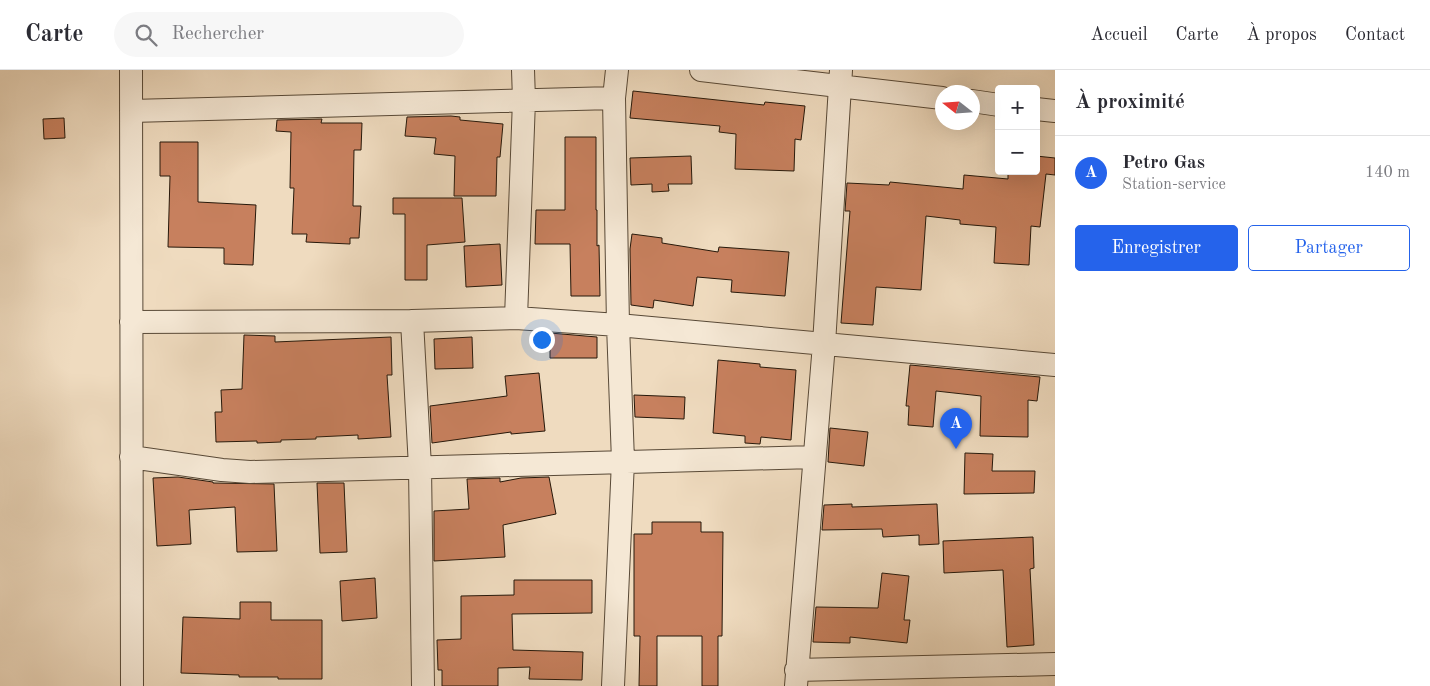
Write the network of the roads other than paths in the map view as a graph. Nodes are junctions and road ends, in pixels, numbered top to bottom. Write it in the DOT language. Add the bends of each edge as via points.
graph roads {
  1 [pos="131,70"];
  2 [pos="523,70"];
  3 [pos="617,70"];
  4 [pos="701,70"];
  5 [pos="841,78"];
  6 [pos="935,97"];
  7 [pos="614,98"];
  8 [pos="524,100"];
  9 [pos="980,103"];
  10 [pos="995,105"];
  11 [pos="1040,109"];
  12 [pos="131,110"];
  13 [pos="1055,111"];
  14 [pos="516,318"];
  15 [pos="412,321"];
  16 [pos="131,322"];
  17 [pos="618,325"];
  18 [pos="824,344"];
  19 [pos="1055,364"];
  20 [pos="814,456"];
  21 [pos="131,457"];
  22 [pos="623,461"];
  23 [pos="420,467"];
  24 [pos="1055,664"];
  25 [pos="796,678"];
  26 [pos="132,686"];
  27 [pos="423,686"];
  28 [pos="613,686"];
  1 -- 12 [label="street"];
  2 -- 8 [label="street"];
  3 -- 7 [label="street"];
  4 -- 5 [label="street"];
  5 -- 6 [label="street"];
  5 -- 18 [label="street"];
  7 -- 8 [label="street"];
  7 -- 17 [label="street"];
  8 -- 12 [label="street"];
  8 -- 14 [label="street"];
  9 -- 10 [label="street"];
  11 -- 13 [label="street"];
  12 -- 16 [label="street"];
  14 -- 15 [label="street"];
  14 -- 17 [label="street"];
  15 -- 16 [label="street"];
  15 -- 23 [label="street"];
  16 -- 21 [label="street"];
  17 -- 18 [label="street"];
  17 -- 22 [label="street"];
  18 -- 19 [label="street"];
  18 -- 20 [label="street"];
  20 -- 22 [label="street"];
  20 -- 25 [label="street"];
  21 -- 23 [label="street" via="250,472"];
  21 -- 26 [label="street"];
  22 -- 23 [label="street"];
  22 -- 28 [label="street"];
  23 -- 27 [label="street"];
  24 -- 25 [label="street"];
}
